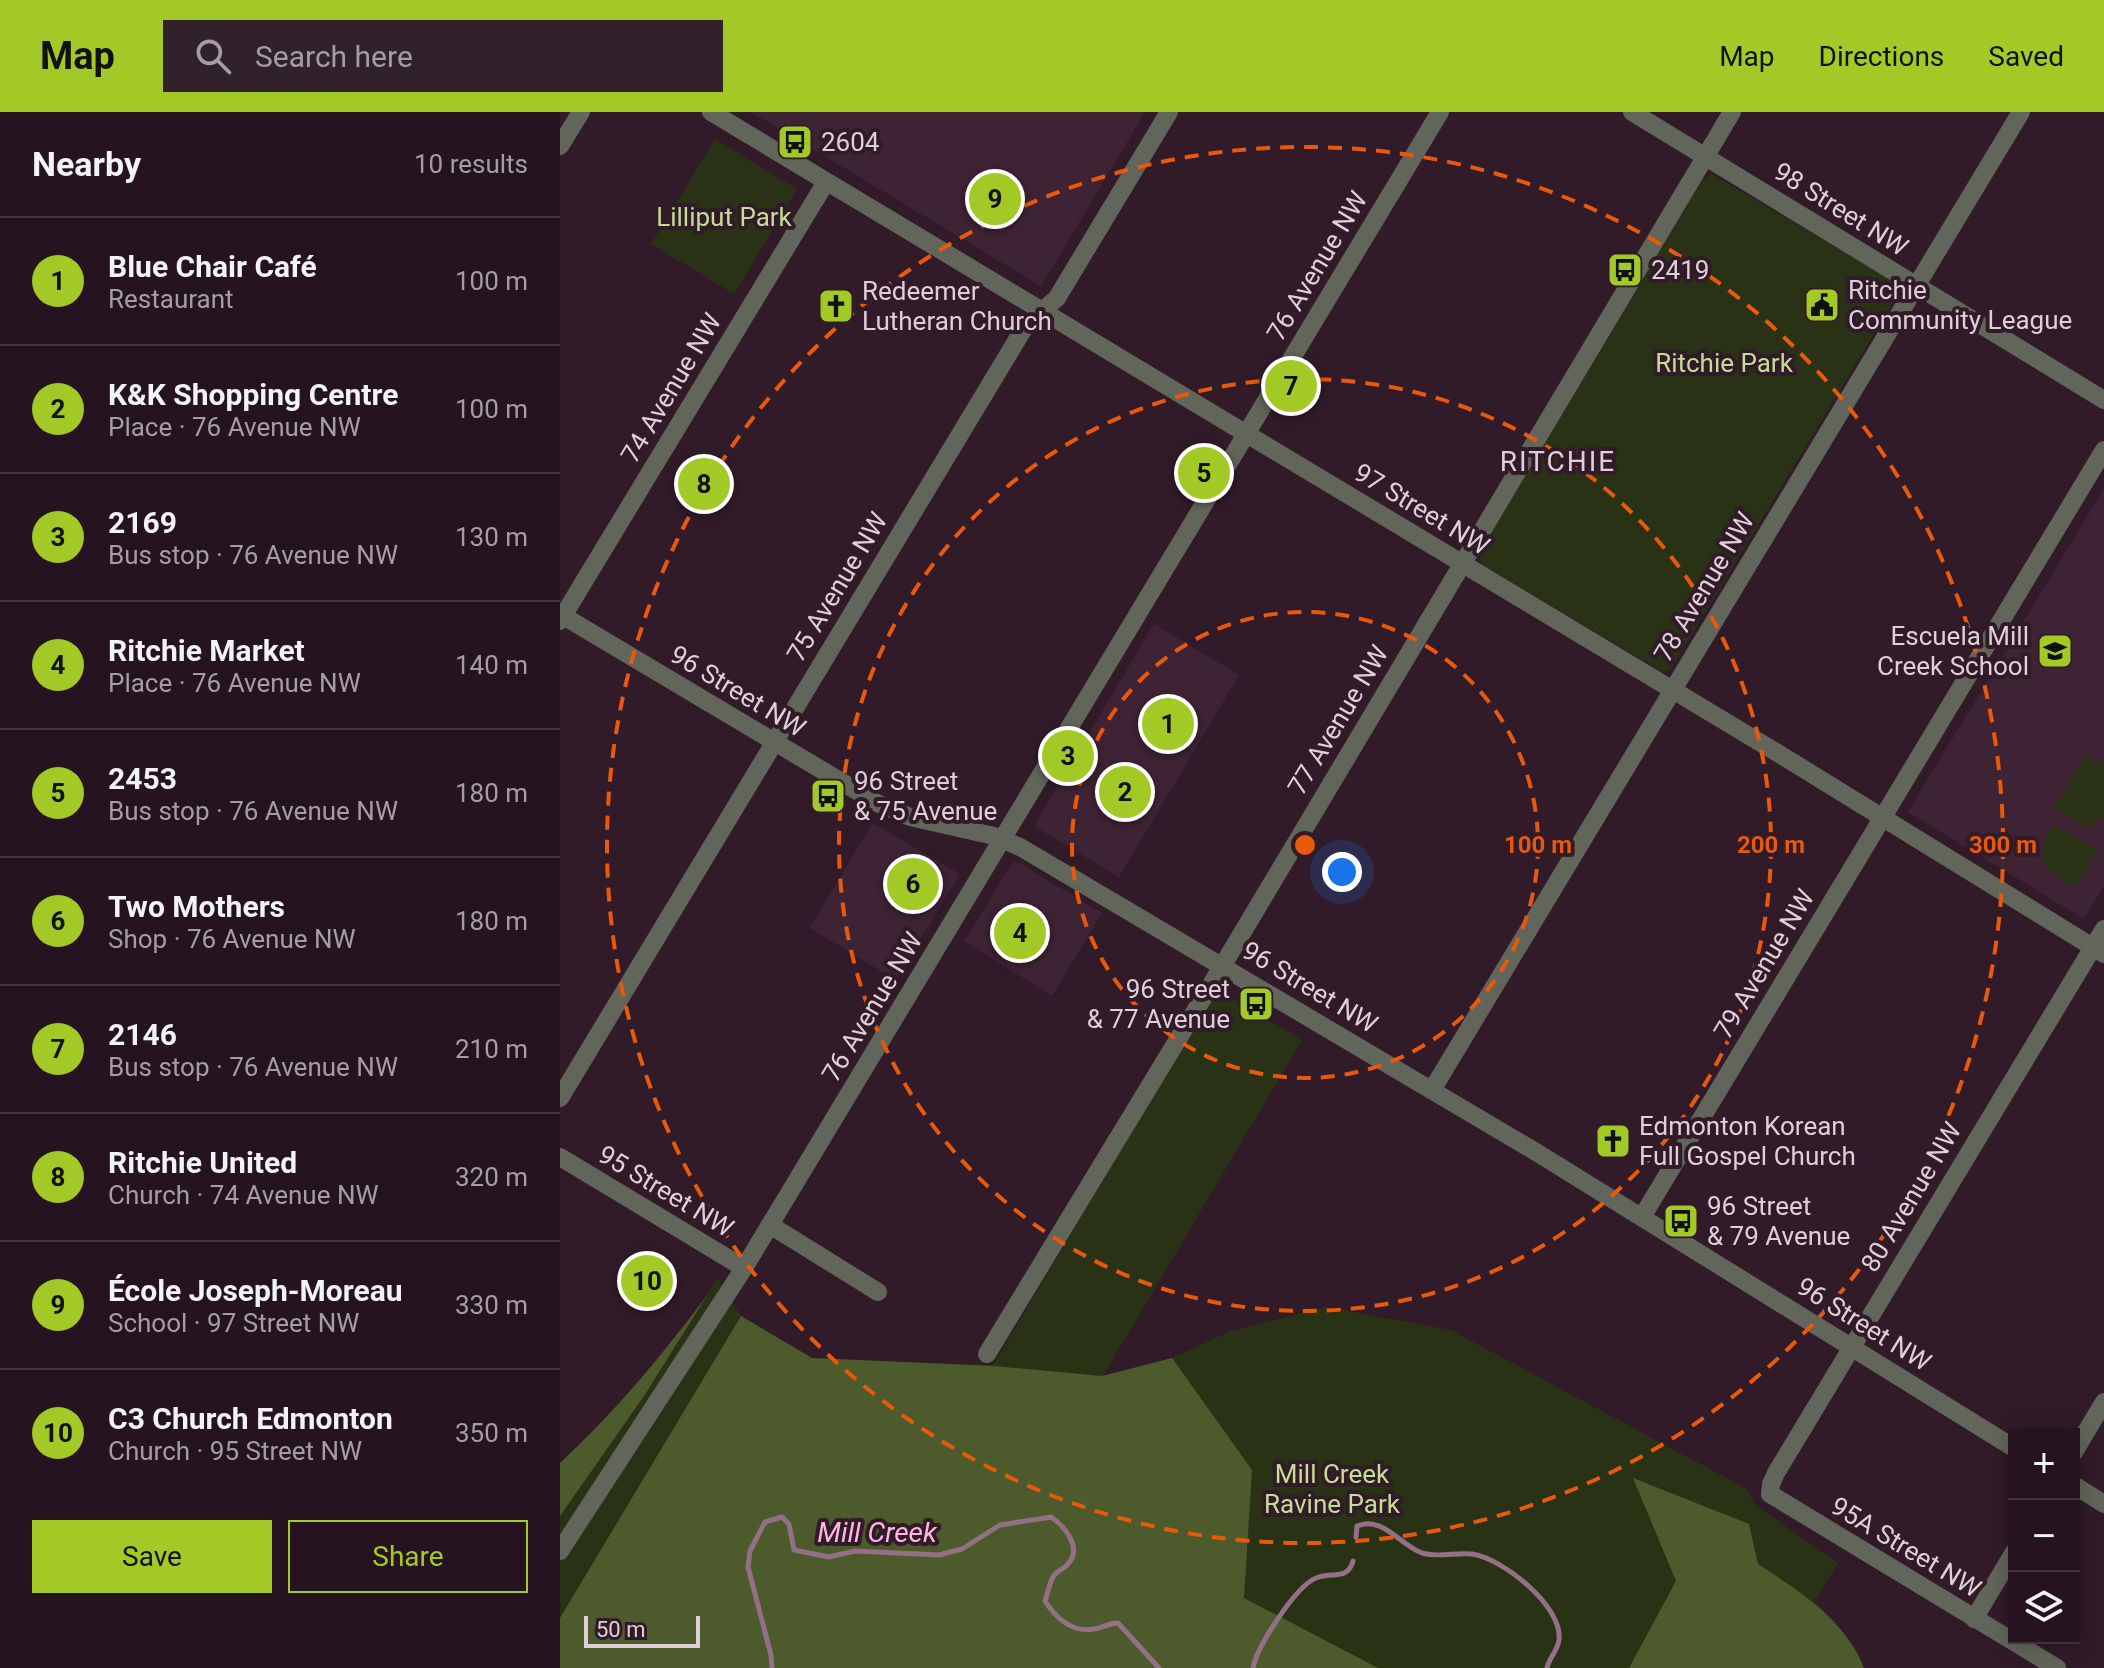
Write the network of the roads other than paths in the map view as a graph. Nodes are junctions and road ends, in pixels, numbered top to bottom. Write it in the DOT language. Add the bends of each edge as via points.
graph roads {
  1 [pos="581,112"];
  2 [pos="711,112"];
  3 [pos="1169,112"];
  4 [pos="1440,112"];
  5 [pos="1632,112"];
  6 [pos="1732,112"];
  7 [pos="2021,112"];
  8 [pos="560,146"];
  9 [pos="1705,156"];
  10 [pos="826,182"];
  11 [pos="1917,287"];
  12 [pos="1042,310"];
  13 [pos="2104,400"];
  14 [pos="1246,434"];
  15 [pos="2104,450"];
  16 [pos="1462,563"];
  17 [pos="561,617"];
  18 [pos="1671,690"];
  19 [pos="773,742"];
  20 [pos="1883,818"];
  21 [pos="1003,839"];
  22 [pos="2104,929"];
  23 [pos="2098,950"];
  24 [pos="1223,965"];
  25 [pos="1432,1090"];
  26 [pos="560,1098"];
  27 [pos="560,1157"];
  28 [pos="1642,1217"];
  29 [pos="770,1225"];
  30 [pos="744,1268"];
  31 [pos="878,1292"];
  32 [pos="1850,1347"];
  33 [pos="987,1354"];
  34 [pos="2104,1402"];
  35 [pos="2080,1442"];
  36 [pos="2008,1444"];
  37 [pos="2080,1489"];
  38 [pos="1770,1494"];
  39 [pos="2104,1504"];
  40 [pos="560,1551"];
  41 [pos="2008,1562"];
  42 [pos="1974,1619"];
  43 [pos="2057,1668"];
  1 -- 8 [label="street"];
  2 -- 10 [label="street, 97 Street NW"];
  3 -- 12 [label="street, 75 Avenue NW" via="1057,298"];
  4 -- 14 [label="street, 76 Avenue NW"];
  5 -- 9 [label="street, 98 Street NW"];
  6 -- 9 [label="street, 77 Avenue NW"];
  7 -- 11 [label="street, 78 Avenue NW"];
  9 -- 11 [label="street, 98 Street NW"];
  9 -- 16 [label="street, 77 Avenue NW"];
  10 -- 12 [label="street, 97 Street NW"];
  10 -- 17 [label="street, 74 Avenue NW"];
  11 -- 13 [label="street, 98 Street NW"];
  11 -- 18 [label="street, 78 Avenue NW"];
  12 -- 14 [label="street, 97 Street NW"];
  12 -- 19 [label="street, 75 Avenue NW" via="1026,325"];
  14 -- 16 [label="street, 97 Street NW"];
  14 -- 21 [label="street, 76 Avenue NW"];
  15 -- 20 [label="street, 79 Avenue NW"];
  16 -- 18 [label="street, 97 Street NW"];
  16 -- 24 [label="street, 77 Avenue NW"];
  17 -- 19 [label="street, 96 Street NW"];
  18 -- 20 [label="street, 97 Street NW"];
  18 -- 25 [label="street, 78 Avenue NW"];
  19 -- 21 [label="street, 96 Street NW" via="888,809"];
  19 -- 26 [label="street, 75 Avenue NW"];
  20 -- 23 [label="street, 97 Street NW"];
  20 -- 28 [label="street, 79 Avenue NW"];
  21 -- 24 [label="street, 96 Street NW"];
  21 -- 29 [label="street, 76 Avenue NW"];
  22 -- 23 [label="street, 80 Avenue NW"];
  23 -- 32 [label="street, 80 Avenue NW"];
  24 -- 25 [label="street, 96 Street NW"];
  24 -- 33 [label="street, 77 Avenue NW"];
  25 -- 28 [label="street, 96 Street NW"];
  27 -- 30 [label="street, 95 Street NW"];
  28 -- 32 [label="street, 96 Street NW"];
  29 -- 30 [label="street, 76 Avenue NW"];
  29 -- 31 [label="street, 95 Street NW"];
  30 -- 40 [label="street, 76 Avenue NW"];
  32 -- 36 [label="street, 96 Street NW"];
  32 -- 38 [label="street, 80 Avenue NW" via="1776,1473"];
  34 -- 35 [label="street"];
  37 -- 39 [label="street"];
  38 -- 42 [label="street, 95A Street NW"];
  41 -- 42 [label="street"];
  42 -- 43 [label="street, 95A Street NW"];
}
